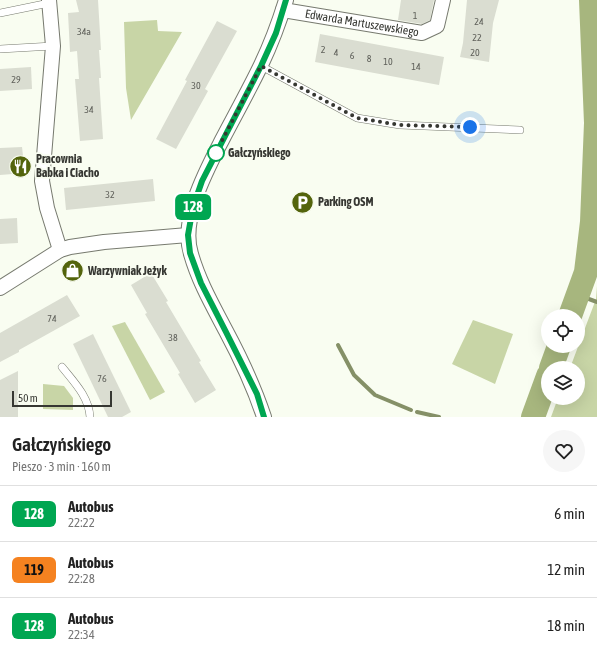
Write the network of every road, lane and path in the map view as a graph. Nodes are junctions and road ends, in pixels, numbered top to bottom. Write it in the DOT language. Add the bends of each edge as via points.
graph roads {
  1 [pos="443,0"];
  2 [pos="49,1"];
  3 [pos="284,5"];
  4 [pos="0,13"];
  5 [pos="53,46"];
  6 [pos="0,49"];
  7 [pos="261,66"];
  8 [pos="520,130"];
  9 [pos="188,235"];
  10 [pos="60,250"];
  11 [pos="0,288"];
  12 [pos="62,367"];
  13 [pos="90,417"];
  14 [pos="264,417"];
  1 -- 3 [label="street, Edwarda Martuszewskiego" via="437,26 422,33"];
  2 -- 4 [label="lane"];
  2 -- 5 [label="street"];
  3 -- 7 [label="street" via="276,33"];
  5 -- 6 [label="lane"];
  5 -- 10 [label="street" via="42,181"];
  7 -- 8 [label="lane" via="357,118 400,125"];
  7 -- 9 [label="street" via="202,181 193,207"];
  9 -- 10 [label="street" via="104,242"];
  9 -- 14 [label="street" via="190,253 201,283 257,394"];
  10 -- 11 [label="street"];
  12 -- 13 [label="lane" via="80,388 90,409"];
}
